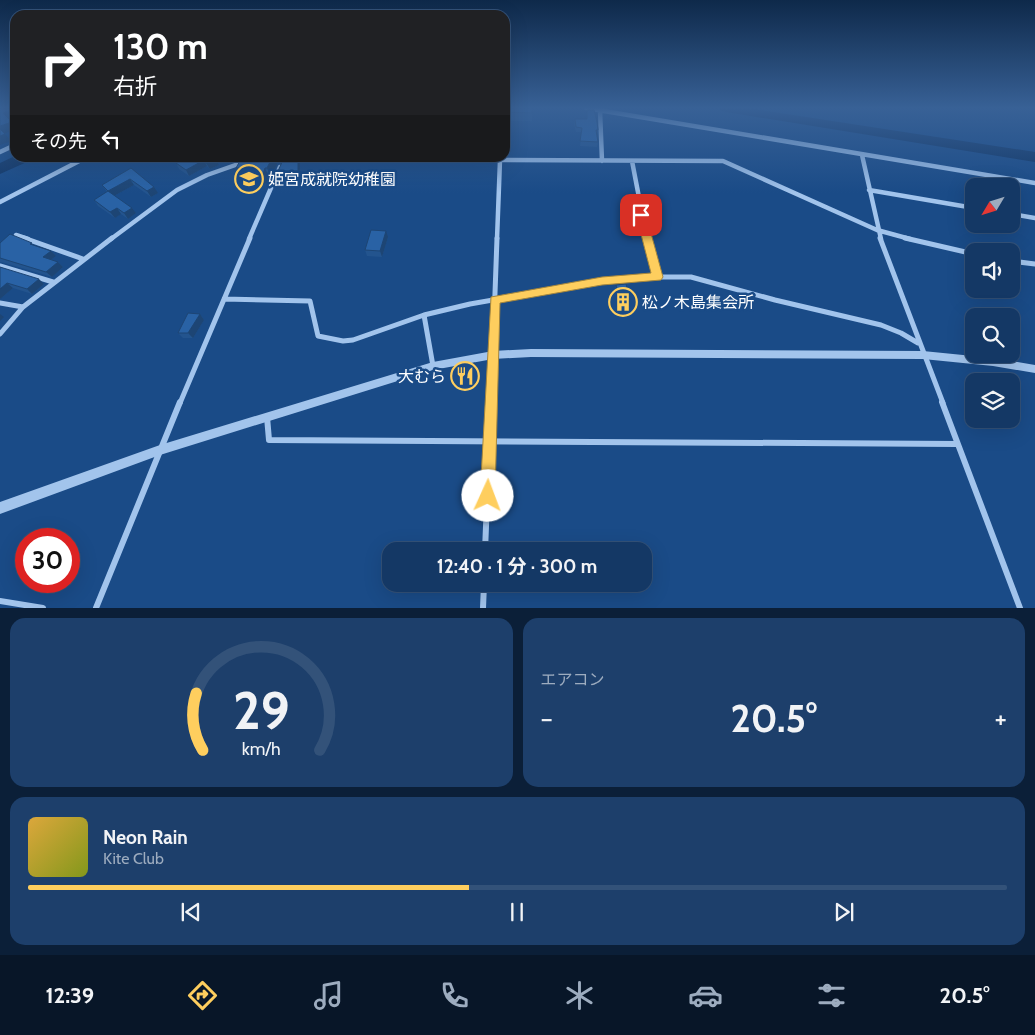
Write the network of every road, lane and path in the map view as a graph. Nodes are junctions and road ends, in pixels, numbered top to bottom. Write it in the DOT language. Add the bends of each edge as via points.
graph roads {
  1 [pos="601,136"];
  2 [pos="754,136"];
  3 [pos="862,155"];
  4 [pos="510,160"];
  5 [pos="602,161"];
  6 [pos="632,161"];
  7 [pos="77,162"];
  8 [pos="244,162"];
  9 [pos="282,162"];
  10 [pos="500,162"];
  11 [pos="1035,184"];
  12 [pos="869,190"];
  13 [pos="0,202"];
  14 [pos="965,206"];
  15 [pos="1020,216"];
  16 [pos="1035,218"];
  17 [pos="877,230"];
  18 [pos="16,235"];
  19 [pos="965,252"];
  20 [pos="83,259"];
  21 [pos="1020,262"];
  22 [pos="1035,264"];
  23 [pos="0,266"];
  24 [pos="657,277"];
  25 [pos="53,282"];
  26 [pos="224,299"];
  27 [pos="495,300"];
  28 [pos="0,303"];
  29 [pos="23,307"];
  30 [pos="424,315"];
  31 [pos="0,334"];
  32 [pos="918,343"];
  33 [pos="493,355"];
  34 [pos="923,355"];
  35 [pos="432,366"];
  36 [pos="1035,369"];
  37 [pos="267,417"];
  38 [pos="490,441"];
  39 [pos="958,444"];
  40 [pos="160,450"];
  41 [pos="0,508"];
  42 [pos="485,542"];
  43 [pos="484,592"];
  44 [pos="0,601"];
  45 [pos="43,608"];
  46 [pos="96,608"];
  47 [pos="483,608"];
  48 [pos="1020,608"];
  1 -- 5 [label="street"];
  2 -- 3 [label="street"];
  3 -- 11 [label="street"];
  3 -- 12 [label="street"];
  4 -- 5 [label="street"];
  5 -- 6 [label="street"];
  6 -- 17 [label="street" via="723,161"];
  6 -- 24 [label="street"];
  7 -- 13 [label="street"];
  8 -- 20 [label="street" via="177,190"];
  9 -- 26 [label="street"];
  10 -- 27 [label="street"];
  12 -- 14 [label="street"];
  12 -- 17 [label="street"];
  15 -- 16 [label="street"];
  17 -- 19 [label="street"];
  17 -- 32 [label="street"];
  18 -- 20 [label="street"];
  20 -- 25 [label="street"];
  21 -- 22 [label="street"];
  23 -- 25 [label="street"];
  24 -- 27 [label="street" via="602,281"];
  24 -- 32 [label="street" via="691,277 881,325"];
  25 -- 29 [label="street"];
  26 -- 30 [label="street" via="310,301 318,336 343,340 360,338"];
  26 -- 40 [label="street"];
  27 -- 30 [label="street"];
  27 -- 33 [label="street"];
  28 -- 29 [label="street"];
  29 -- 31 [label="street"];
  30 -- 35 [label="street"];
  32 -- 34 [label="street"];
  33 -- 34 [label="street"];
  33 -- 35 [label="street"];
  33 -- 38 [label="street"];
  34 -- 36 [label="street"];
  34 -- 39 [label="street"];
  35 -- 37 [label="street"];
  37 -- 38 [label="street" via="269,440"];
  37 -- 40 [label="street"];
  38 -- 39 [label="street"];
  38 -- 42 [label="street"];
  39 -- 48 [label="street"];
  40 -- 41 [label="street"];
  40 -- 46 [label="street"];
  43 -- 47 [label="street"];
  44 -- 45 [label="street"];
}
